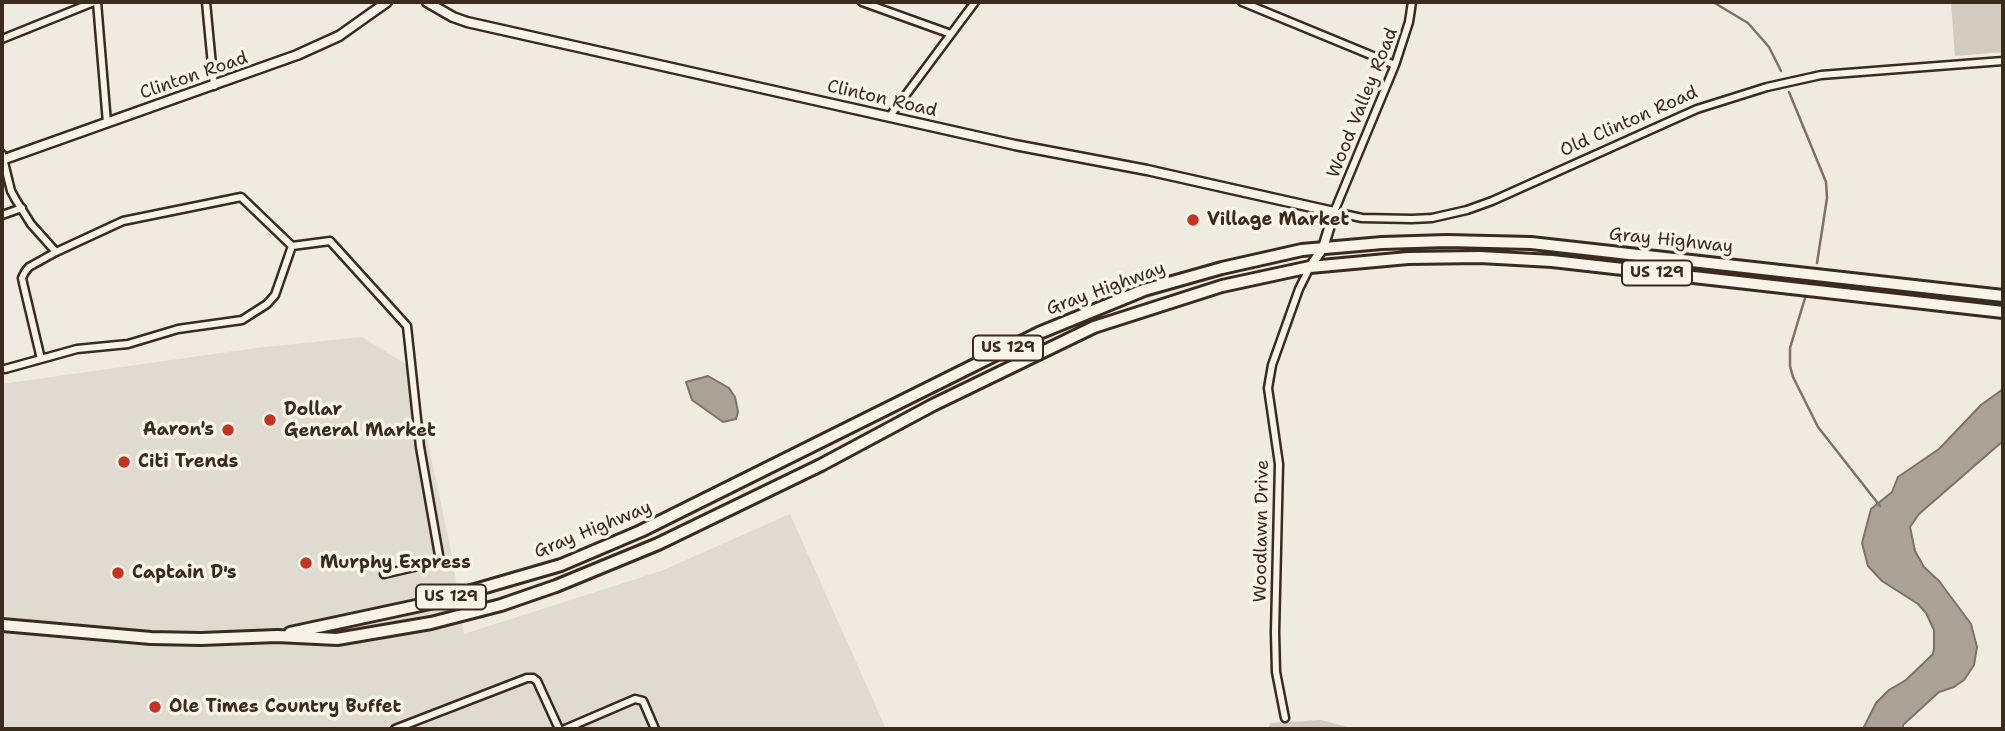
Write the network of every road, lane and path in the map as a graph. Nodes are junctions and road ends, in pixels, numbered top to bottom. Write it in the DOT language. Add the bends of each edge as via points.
graph roads {
  1 [pos="96,2"];
  2 [pos="206,2"];
  3 [pos="387,2"];
  4 [pos="427,2"];
  5 [pos="862,2"];
  6 [pos="975,2"];
  7 [pos="1242,2"];
  8 [pos="1412,2"];
  9 [pos="951,33"];
  10 [pos="2,39"];
  11 [pos="2003,61"];
  12 [pos="1395,65"];
  13 [pos="214,86"];
  14 [pos="890,116"];
  15 [pos="107,123"];
  16 [pos="2,158"];
  17 [pos="22,208"];
  18 [pos="1334,212"];
  19 [pos="2,215"];
  20 [pos="292,246"];
  21 [pos="1323,248"];
  22 [pos="56,252"];
  23 [pos="1310,267"];
  24 [pos="2003,296"];
  25 [pos="2003,312"];
  26 [pos="41,359"];
  27 [pos="5,369"];
  28 [pos="384,574"];
  29 [pos="2,625"];
  30 [pos="277,636"];
  31 [pos="1285,718"];
  32 [pos="409,727"];
  33 [pos="396,729"];
  34 [pos="559,729"];
  35 [pos="565,729"];
  36 [pos="655,729"];
  1 -- 10 [label="street"];
  1 -- 15 [label="street"];
  2 -- 13 [label="street"];
  3 -- 13 [label="street, Clinton Road" via="330,41"];
  4 -- 14 [label="street, Clinton Road" via="467,22"];
  5 -- 9 [label="street"];
  6 -- 9 [label="street"];
  7 -- 12 [label="street"];
  8 -- 12 [label="street, Wood Valley Road"];
  9 -- 14 [label="street"];
  11 -- 18 [label="street, Old Clinton Road" via="1821,75 1767,86 1697,109 1467,210 1412,219"];
  12 -- 18 [label="street, Wood Valley Road"];
  13 -- 15 [label="street, Clinton Road"];
  14 -- 18 [label="street, Clinton Road"];
  15 -- 16 [label="street, Clinton Road"];
  16 -- 17 [label="street"];
  17 -- 19 [label="street"];
  17 -- 22 [label="street"];
  18 -- 21 [label="street"];
  20 -- 22 [label="street" via="241,197 124,221"];
  20 -- 26 [label="street" via="275,295 242,320"];
  20 -- 28 [label="street" via="330,241 407,326 420,447 440,561"];
  21 -- 23 [label="street"];
  21 -- 24 [label="highway, Gray Highway / US 129" via="1447,241 1531,243"];
  21 -- 30 [label="highway, Gray Highway / US 129" via="1267,257 1165,284 1039,332 641,531 561,565 430,603"];
  22 -- 26 [label="street" via="29,267 22,278"];
  23 -- 25 [label="highway, Gray Highway / US 129" via="1420,258 1552,261"];
  23 -- 30 [label="highway, Gray Highway / US 129" via="1222,286 1094,327 658,544 556,586 448,619 382,632 337,639"];
  23 -- 31 [label="street, Woodlawn Drive" via="1272,365 1268,388 1279,464 1275,632 1276,672"];
  26 -- 27 [label="street"];
  29 -- 30 [label="highway, Gray Highway / US 129" via="151,638"];
  32 -- 33 [label="street"];
  32 -- 34 [label="street" via="533,678"];
  35 -- 36 [label="street" via="635,699 643,701"];
}
